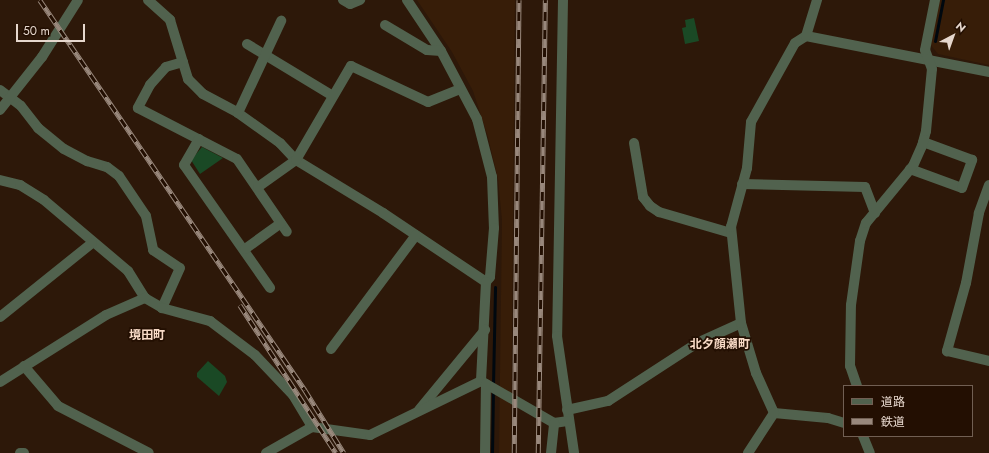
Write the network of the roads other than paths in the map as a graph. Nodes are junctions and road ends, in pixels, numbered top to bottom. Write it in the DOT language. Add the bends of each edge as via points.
graph roads {
  1 [pos="78,0"];
  2 [pos="148,0"];
  3 [pos="343,0"];
  4 [pos="360,0"];
  5 [pos="407,0"];
  6 [pos="562,0"];
  7 [pos="817,0"];
  8 [pos="935,0"];
  9 [pos="280,21"];
  10 [pos="385,25"];
  11 [pos="806,36"];
  12 [pos="247,44"];
  13 [pos="441,52"];
  14 [pos="265,56"];
  15 [pos="928,59"];
  16 [pos="183,62"];
  17 [pos="989,72"];
  18 [pos="461,89"];
  19 [pos="0,90"];
  20 [pos="9,96"];
  21 [pos="333,96"];
  22 [pos="0,110"];
  23 [pos="238,113"];
  24 [pos="199,139"];
  25 [pos="923,142"];
  26 [pos="634,143"];
  27 [pos="296,160"];
  28 [pos="910,169"];
  29 [pos="0,180"];
  30 [pos="742,184"];
  31 [pos="989,185"];
  32 [pos="258,187"];
  33 [pos="875,213"];
  34 [pos="281,223"];
  35 [pos="287,232"];
  36 [pos="731,233"];
  37 [pos="416,235"];
  38 [pos="92,243"];
  39 [pos="245,249"];
  40 [pos="486,282"];
  41 [pos="270,288"];
  42 [pos="145,298"];
  43 [pos="162,308"];
  44 [pos="0,317"];
  45 [pos="741,323"];
  46 [pos="485,330"];
  47 [pos="331,349"];
  48 [pos="989,361"];
  49 [pos="24,366"];
  50 [pos="0,382"];
  51 [pos="483,382"];
  52 [pos="857,385"];
  53 [pos="567,410"];
  54 [pos="417,412"];
  55 [pos="774,413"];
  56 [pos="569,421"];
  57 [pos="554,423"];
  58 [pos="843,423"];
  59 [pos="312,427"];
  60 [pos="863,437"];
  61 [pos="20,453"];
  62 [pos="24,453"];
  63 [pos="149,453"];
  64 [pos="266,453"];
  65 [pos="485,453"];
  66 [pos="551,453"];
  67 [pos="574,453"];
  68 [pos="748,453"];
  69 [pos="870,453"];
  1 -- 20 [label="street" via="42,57"];
  2 -- 16 [label="street" via="170,20"];
  3 -- 4 [label="street" via="350,4"];
  5 -- 13 [label="street"];
  6 -- 53 [label="street" via="557,336"];
  7 -- 11 [label="street"];
  8 -- 15 [label="street" via="925,50"];
  9 -- 14 [label="street"];
  10 -- 13 [label="street" via="427,50"];
  11 -- 15 [label="street"];
  11 -- 30 [label="street" via="795,43 751,122 747,168"];
  12 -- 14 [label="street"];
  13 -- 18 [label="street"];
  14 -- 21 [label="street"];
  14 -- 23 [label="street"];
  15 -- 17 [label="street"];
  15 -- 25 [label="street" via="932,69"];
  16 -- 23 [label="street" via="188,79 203,94"];
  16 -- 24 [label="street" via="166,67 150,86 138,108"];
  18 -- 21 [label="street" via="428,102 352,66"];
  18 -- 40 [label="street" via="477,119 492,177 494,228 490,277"];
  19 -- 20 [label="street"];
  20 -- 22 [label="street"];
  20 -- 43 [label="street" via="21,106 38,128 64,149 87,161 107,167 119,176 146,216 153,250 180,268"];
  21 -- 27 [label="street"];
  23 -- 27 [label="street" via="280,143"];
  24 -- 32 [label="street" via="237,159"];
  24 -- 39 [label="street" via="184,165"];
  25 -- 28 [label="street"];
  25 -- 28 [label="street" via="972,160 962,188"];
  26 -- 36 [label="street" via="643,197 650,206 659,212"];
  27 -- 32 [label="street"];
  27 -- 37 [label="street"];
  28 -- 33 [label="street"];
  29 -- 38 [label="street" via="20,185 44,200"];
  30 -- 33 [label="street" via="865,187"];
  30 -- 36 [label="street" via="733,211"];
  31 -- 48 [label="street" via="979,213 965,290 947,351"];
  32 -- 34 [label="street"];
  33 -- 52 [label="street" via="866,224 860,241 854,277 850,366"];
  34 -- 35 [label="street"];
  34 -- 39 [label="street"];
  36 -- 45 [label="street"];
  37 -- 40 [label="street"];
  37 -- 47 [label="street"];
  38 -- 42 [label="street" via="128,271"];
  38 -- 44 [label="street"];
  39 -- 41 [label="street"];
  40 -- 46 [label="street"];
  42 -- 43 [label="street"];
  42 -- 49 [label="street" via="106,316"];
  43 -- 59 [label="street" via="210,321 255,355 293,395"];
  45 -- 53 [label="street" via="699,342 608,401"];
  45 -- 55 [label="street" via="756,373"];
  46 -- 51 [label="street"];
  46 -- 54 [label="street"];
  49 -- 50 [label="street"];
  49 -- 63 [label="street" via="58,406"];
  51 -- 54 [label="street"];
  51 -- 57 [label="street"];
  51 -- 65 [label="street"];
  53 -- 56 [label="street"];
  54 -- 59 [label="street" via="370,435"];
  55 -- 58 [label="street" via="828,418"];
  55 -- 68 [label="street"];
  56 -- 57 [label="street"];
  56 -- 67 [label="street"];
  57 -- 66 [label="street"];
  59 -- 64 [label="street"];
  60 -- 69 [label="street"];
  61 -- 62 [label="street"];
}
